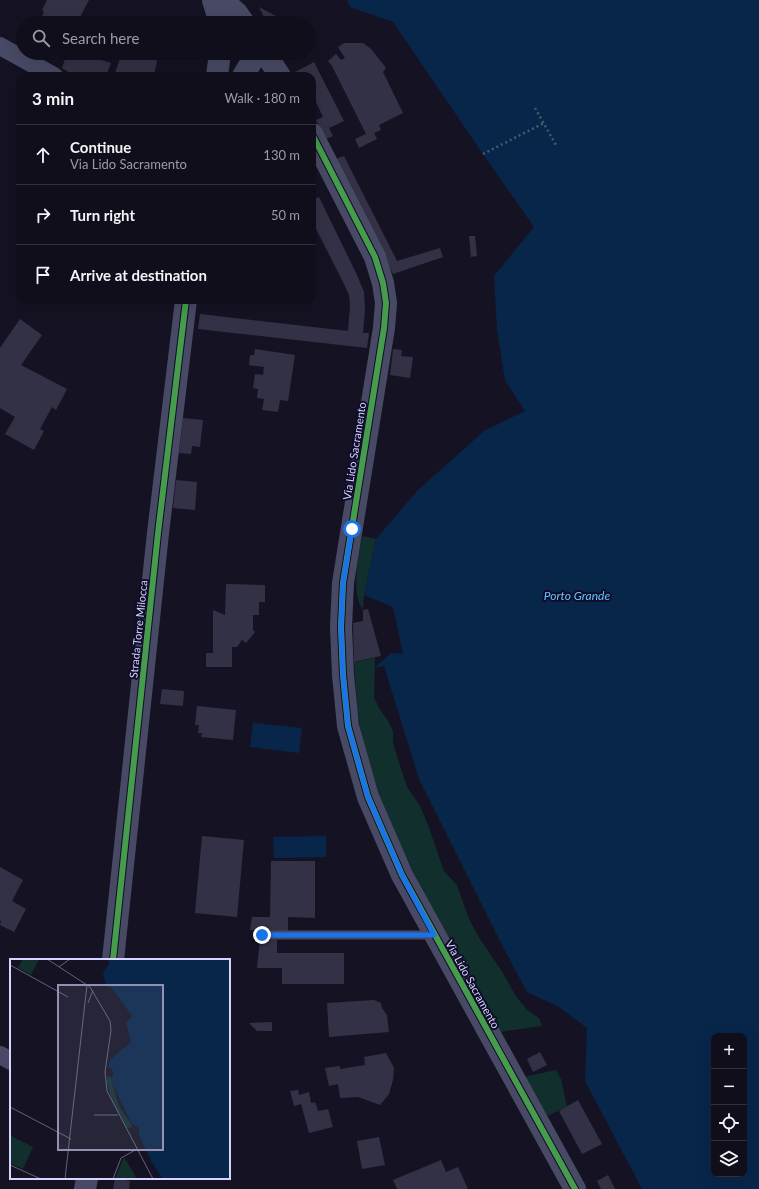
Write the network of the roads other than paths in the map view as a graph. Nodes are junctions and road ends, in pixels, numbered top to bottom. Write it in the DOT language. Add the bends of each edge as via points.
graph roads {
  1 [pos="213,0"];
  2 [pos="222,0"];
  3 [pos="218,16"];
  4 [pos="239,16"];
  5 [pos="0,46"];
  6 [pos="16,55"];
  7 [pos="25,60"];
  8 [pos="252,60"];
  9 [pos="270,60"];
  10 [pos="47,72"];
  11 [pos="245,72"];
  12 [pos="277,72"];
  13 [pos="316,142"];
  14 [pos="185,304"];
  15 [pos="262,935"];
  16 [pos="434,935"];
  17 [pos="113,959"];
  18 [pos="0,1055"];
  19 [pos="10,1060"];
  20 [pos="87,1179"];
  21 [pos="570,1187"];
  22 [pos="85,1189"];
  1 -- 3 [label="street"];
  2 -- 4 [label="street"];
  5 -- 6 [label="street"];
  7 -- 10 [label="street"];
  8 -- 11 [label="street"];
  9 -- 12 [label="street"];
  13 -- 16 [label="street, Via Lido Sacramento" via="375,257 386,303 343,583 341,627 348,726 368,797 402,875"];
  14 -- 17 [label="street, Strada Torre Milocca" via="157,541"];
  15 -- 16 [label="lane"];
  16 -- 21 [label="street, Via Lido Sacramento"];
  18 -- 19 [label="street"];
  20 -- 22 [label="street"];
}
